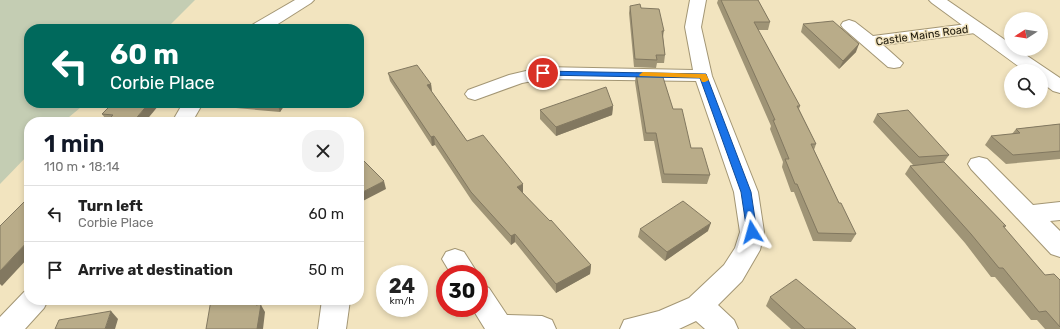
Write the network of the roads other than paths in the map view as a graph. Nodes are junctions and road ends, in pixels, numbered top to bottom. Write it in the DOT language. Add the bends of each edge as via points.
graph roads {
  1 [pos="698,0"];
  2 [pos="937,0"];
  3 [pos="303,1"];
  4 [pos="266,24"];
  5 [pos="849,25"];
  6 [pos="975,28"];
  7 [pos="869,42"];
  8 [pos="894,63"];
  9 [pos="1027,64"];
  10 [pos="703,76"];
  11 [pos="1048,79"];
  12 [pos="1060,87"];
  13 [pos="475,94"];
  14 [pos="190,108"];
  15 [pos="185,117"];
  16 [pos="979,164"];
  17 [pos="1060,211"];
  18 [pos="1028,214"];
  19 [pos="1060,247"];
  20 [pos="30,305"];
  21 [pos="336,305"];
  22 [pos="699,306"];
  23 [pos="488,311"];
  24 [pos="498,328"];
  25 [pos="8,329"];
  26 [pos="332,329"];
  27 [pos="542,329"];
  28 [pos="634,329"];
  29 [pos="724,329"];
  1 -- 10 [label="street" via="694,37"];
  2 -- 6 [label="street, Castle Mains Road"];
  3 -- 4 [label="street"];
  5 -- 7 [label="street, Castle Mains Road"];
  6 -- 7 [label="street, Castle Mains Road"];
  6 -- 9 [label="street, Castle Mains Road"];
  7 -- 8 [label="street, Castle Mains Road"];
  10 -- 13 [label="street" via="543,73 516,79"];
  10 -- 22 [label="street" via="746,192 752,232 747,250 733,273"];
  11 -- 12 [label="street"];
  14 -- 15 [label="street"];
  16 -- 18 [label="street"];
  17 -- 18 [label="street"];
  18 -- 19 [label="street"];
  20 -- 25 [label="street"];
  21 -- 26 [label="street"];
  22 -- 28 [label="street" via="663,323"];
  22 -- 29 [label="street"];
  23 -- 24 [label="street"];
  24 -- 27 [label="street"];
}
